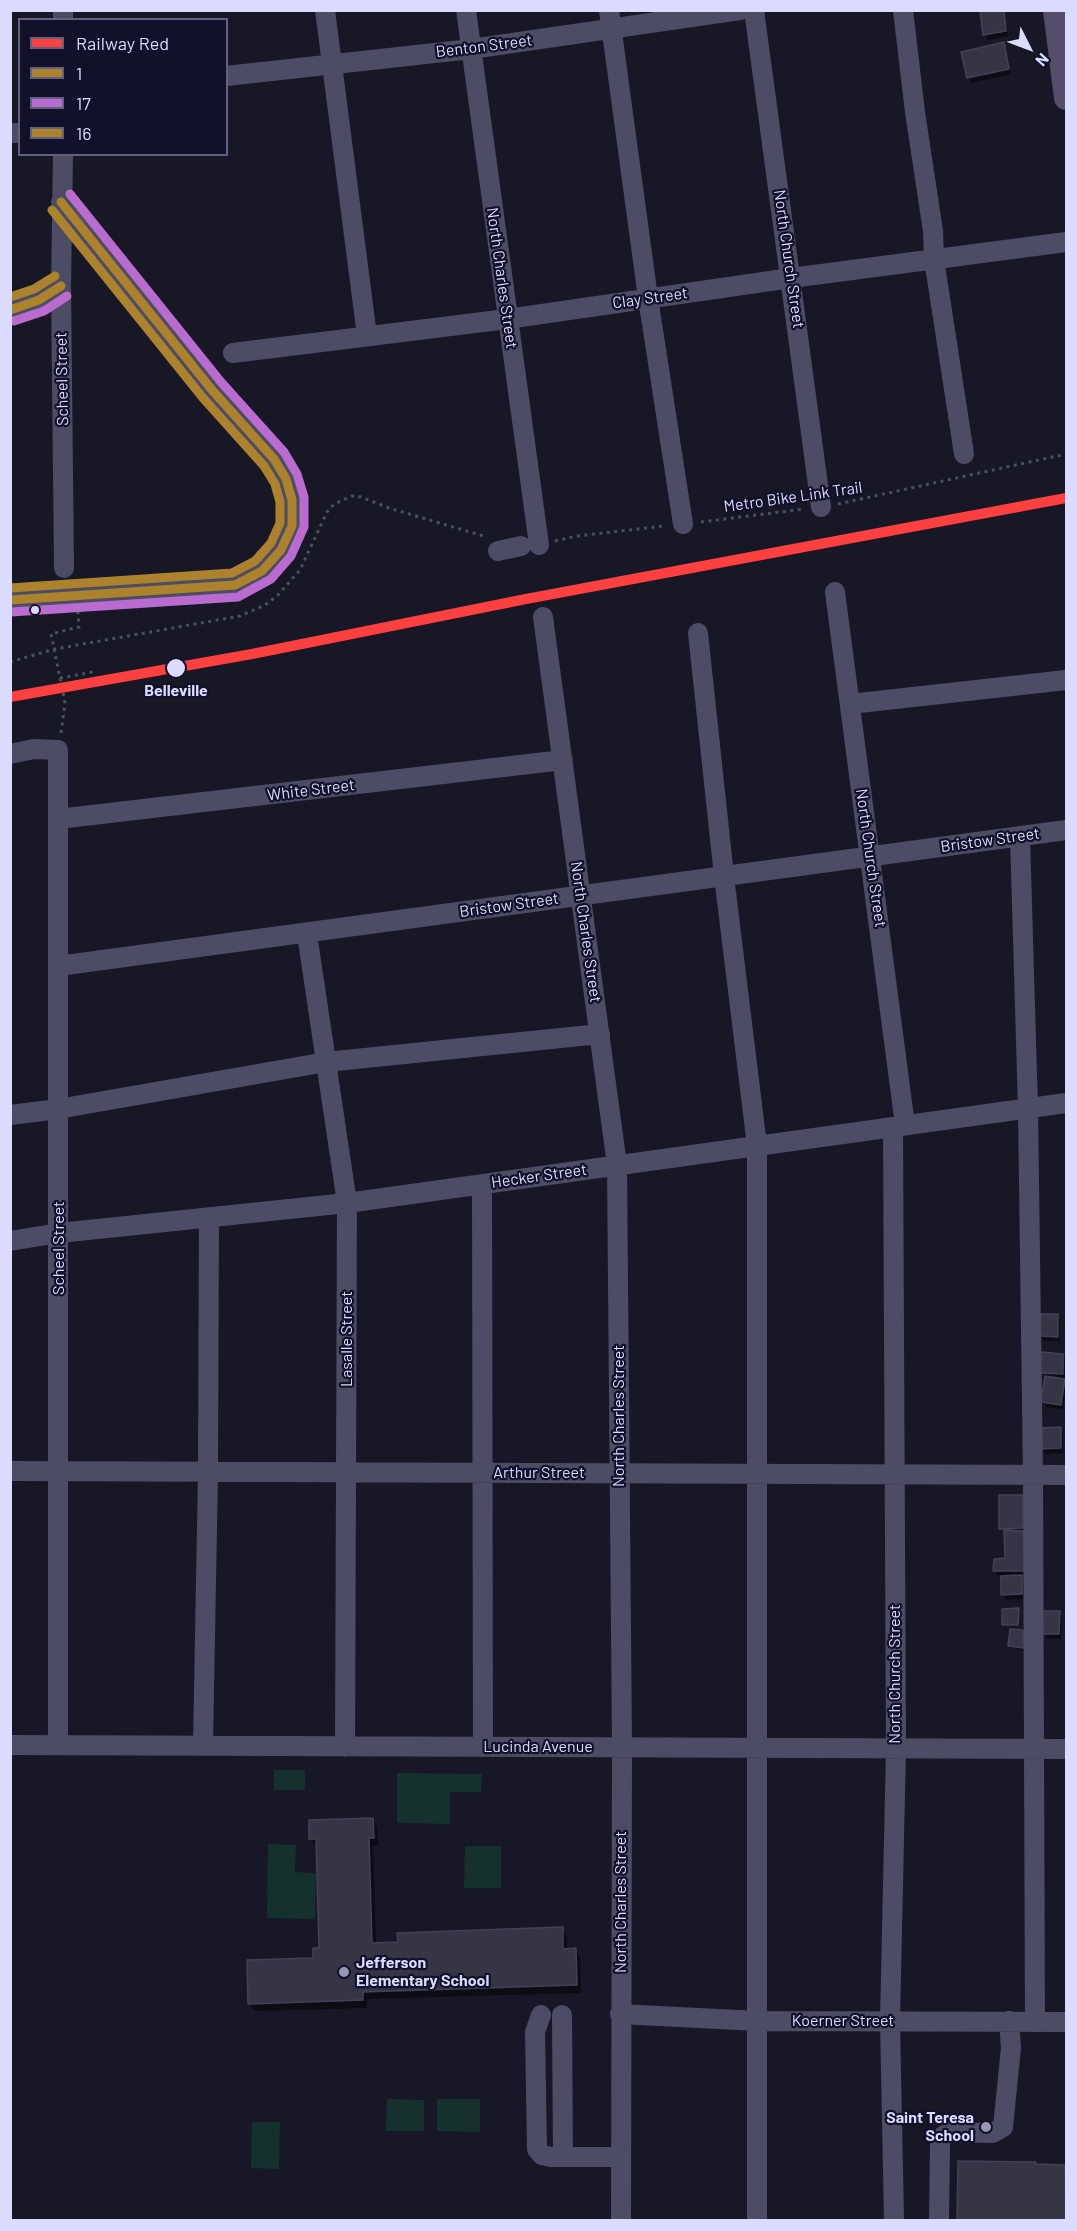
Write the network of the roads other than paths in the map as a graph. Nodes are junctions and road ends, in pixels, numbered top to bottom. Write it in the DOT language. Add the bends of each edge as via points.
graph roads {
  1 [pos="325,10"];
  2 [pos="466,10"];
  3 [pos="740,10"];
  4 [pos="754,10"];
  5 [pos="903,10"];
  6 [pos="1055,10"];
  7 [pos="610,20"];
  8 [pos="471,49"];
  9 [pos="333,64"];
  10 [pos="228,76"];
  11 [pos="1066,98"];
  12 [pos="63,156"];
  13 [pos="61,202"];
  14 [pos="1066,242"];
  15 [pos="934,259"];
  16 [pos="791,278"];
  17 [pos="61,286"];
  18 [pos="648,298"];
  19 [pos="10,310"];
  20 [pos="507,319"];
  21 [pos="367,336"];
  22 [pos="233,353"];
  23 [pos="964,454"];
  24 [pos="821,507"];
  25 [pos="682,524"];
  26 [pos="498,551"];
  27 [pos="64,568"];
  28 [pos="835,592"];
  29 [pos="10,600"];
  30 [pos="543,616"];
  31 [pos="698,633"];
  32 [pos="1066,680"];
  33 [pos="850,704"];
  34 [pos="10,754"];
  35 [pos="563,760"];
  36 [pos="58,819"];
  37 [pos="1066,830"];
  38 [pos="1020,836"];
  39 [pos="871,856"];
  40 [pos="724,876"];
  41 [pos="581,895"];
  42 [pos="307,934"];
  43 [pos="58,966"];
  44 [pos="600,1034"];
  45 [pos="326,1062"];
  46 [pos="1066,1103"];
  47 [pos="58,1109"];
  48 [pos="1028,1109"];
  49 [pos="10,1114"];
  50 [pos="899,1126"];
  51 [pos="757,1146"];
  52 [pos="618,1165"];
  53 [pos="482,1184"];
  54 [pos="347,1203"];
  55 [pos="209,1217"];
  56 [pos="59,1233"];
  57 [pos="10,1240"];
  58 [pos="10,1471"];
  59 [pos="58,1471"];
  60 [pos="208,1472"];
  61 [pos="347,1472"];
  62 [pos="482,1473"];
  63 [pos="619,1473"];
  64 [pos="757,1474"];
  65 [pos="894,1475"];
  66 [pos="1033,1475"];
  67 [pos="1066,1476"];
  68 [pos="10,1745"];
  69 [pos="58,1745"];
  70 [pos="202,1746"];
  71 [pos="345,1747"];
  72 [pos="483,1747"];
  73 [pos="621,1747"];
  74 [pos="758,1748"];
  75 [pos="896,1748"];
  76 [pos="1034,1749"];
  77 [pos="1066,1749"];
  78 [pos="620,2014"];
  79 [pos="541,2015"];
  80 [pos="562,2015"];
  81 [pos="757,2020"];
  82 [pos="890,2021"];
  83 [pos="1009,2022"];
  84 [pos="1035,2022"];
  85 [pos="1066,2022"];
  86 [pos="563,2157"];
  87 [pos="621,2157"];
  88 [pos="621,2220"];
  89 [pos="757,2220"];
  90 [pos="894,2220"];
  91 [pos="939,2220"];
  1 -- 9 [label="street"];
  2 -- 8 [label="street, North Charles Street"];
  3 -- 7 [label="street, Benton Street"];
  4 -- 16 [label="street, North Church Street"];
  5 -- 15 [label="street"];
  6 -- 11 [label="main road"];
  7 -- 8 [label="street, Benton Street"];
  7 -- 18 [label="street"];
  8 -- 9 [label="street, Benton Street"];
  8 -- 20 [label="street, North Charles Street"];
  9 -- 10 [label="street, Benton Street"];
  9 -- 21 [label="street"];
  12 -- 13 [label="street, Scheel Street"];
  13 -- 17 [label="street, Scheel Street"];
  13 -- 29 [label="street" via="212,390 274,459 292,500 292,526 281,550 262,571 235,585"];
  14 -- 15 [label="street, Clay Street"];
  15 -- 16 [label="street, Clay Street"];
  15 -- 23 [label="street"];
  16 -- 18 [label="street, Clay Street"];
  16 -- 24 [label="street, North Church Street"];
  17 -- 19 [label="street" via="39,300"];
  17 -- 27 [label="street, Scheel Street"];
  18 -- 20 [label="street, Clay Street"];
  18 -- 25 [label="street"];
  20 -- 21 [label="street, Clay Street"];
  20 -- 26 [label="street, North Charles Street" via="530,546"];
  21 -- 22 [label="street, Clay Street"];
  28 -- 33 [label="street, North Church Street"];
  30 -- 35 [label="street, North Charles Street"];
  31 -- 40 [label="street"];
  32 -- 33 [label="street"];
  33 -- 39 [label="street, North Church Street"];
  34 -- 36 [label="street, Scheel Street" via="58,750"];
  35 -- 36 [label="street, White Street"];
  35 -- 41 [label="street, North Charles Street"];
  36 -- 43 [label="street, Scheel Street"];
  37 -- 38 [label="street, Bristow Street"];
  38 -- 39 [label="street, Bristow Street"];
  38 -- 48 [label="street"];
  39 -- 40 [label="street, Bristow Street"];
  39 -- 50 [label="street, North Church Street"];
  40 -- 41 [label="street, Bristow Street"];
  40 -- 51 [label="street"];
  41 -- 42 [label="street, Bristow Street"];
  41 -- 44 [label="street, North Charles Street"];
  42 -- 43 [label="street, Bristow Street"];
  42 -- 45 [label="street, Lasalle Street"];
  43 -- 47 [label="street, Scheel Street"];
  44 -- 45 [label="street"];
  44 -- 52 [label="street, North Charles Street"];
  45 -- 47 [label="street"];
  45 -- 54 [label="street, Lasalle Street"];
  46 -- 48 [label="street, Hecker Street"];
  47 -- 49 [label="street"];
  47 -- 56 [label="street, Scheel Street"];
  48 -- 50 [label="street, Hecker Street"];
  48 -- 66 [label="street"];
  50 -- 51 [label="street, Hecker Street"];
  50 -- 65 [label="street, North Church Street"];
  51 -- 52 [label="street, Hecker Street"];
  51 -- 64 [label="street"];
  52 -- 53 [label="street, Hecker Street"];
  52 -- 63 [label="street, North Charles Street"];
  53 -- 54 [label="street, Hecker Street"];
  53 -- 62 [label="street"];
  54 -- 55 [label="street, Hecker Street"];
  54 -- 61 [label="street, Lasalle Street"];
  55 -- 56 [label="street, Hecker Street"];
  55 -- 60 [label="street"];
  56 -- 57 [label="street, Hecker Street"];
  56 -- 59 [label="street, Scheel Street"];
  58 -- 59 [label="street, Arthur Street"];
  59 -- 60 [label="street, Arthur Street"];
  59 -- 69 [label="street, Scheel Street"];
  60 -- 61 [label="street, Arthur Street"];
  60 -- 70 [label="street"];
  61 -- 62 [label="street, Arthur Street"];
  61 -- 71 [label="street, Lasalle Street"];
  62 -- 63 [label="street, Arthur Street"];
  62 -- 72 [label="street"];
  63 -- 64 [label="street, Arthur Street"];
  63 -- 73 [label="street, North Charles Street"];
  64 -- 65 [label="street, Arthur Street"];
  64 -- 74 [label="street"];
  65 -- 66 [label="street, Arthur Street"];
  65 -- 75 [label="street, North Church Street"];
  66 -- 67 [label="street, Arthur Street"];
  66 -- 76 [label="street"];
  68 -- 69 [label="street, Lucinda Avenue"];
  69 -- 70 [label="street, Lucinda Avenue"];
  70 -- 71 [label="street, Lucinda Avenue"];
  71 -- 72 [label="street, Lucinda Avenue"];
  72 -- 73 [label="street, Lucinda Avenue"];
  73 -- 74 [label="street, Lucinda Avenue"];
  73 -- 78 [label="street, North Charles Street"];
  74 -- 75 [label="street, Lucinda Avenue"];
  74 -- 81 [label="street"];
  75 -- 76 [label="street, Lucinda Avenue"];
  75 -- 82 [label="street, North Church Street"];
  76 -- 77 [label="street, Lucinda Avenue"];
  76 -- 84 [label="street"];
  78 -- 81 [label="street, Koerner Street"];
  78 -- 87 [label="street, North Charles Street"];
  79 -- 86 [label="street" via="535,2032 536,2144 542,2155"];
  80 -- 86 [label="street"];
  81 -- 82 [label="street, Koerner Street"];
  81 -- 89 [label="street"];
  82 -- 83 [label="street, Koerner Street"];
  82 -- 90 [label="street, North Church Street"];
  83 -- 84 [label="street, Koerner Street"];
  83 -- 91 [label="street" via="1011,2048 1003,2127 993,2133 949,2132 942,2137"];
  84 -- 85 [label="street, Koerner Street"];
  86 -- 87 [label="street"];
  87 -- 88 [label="street, North Charles Street"];
}
